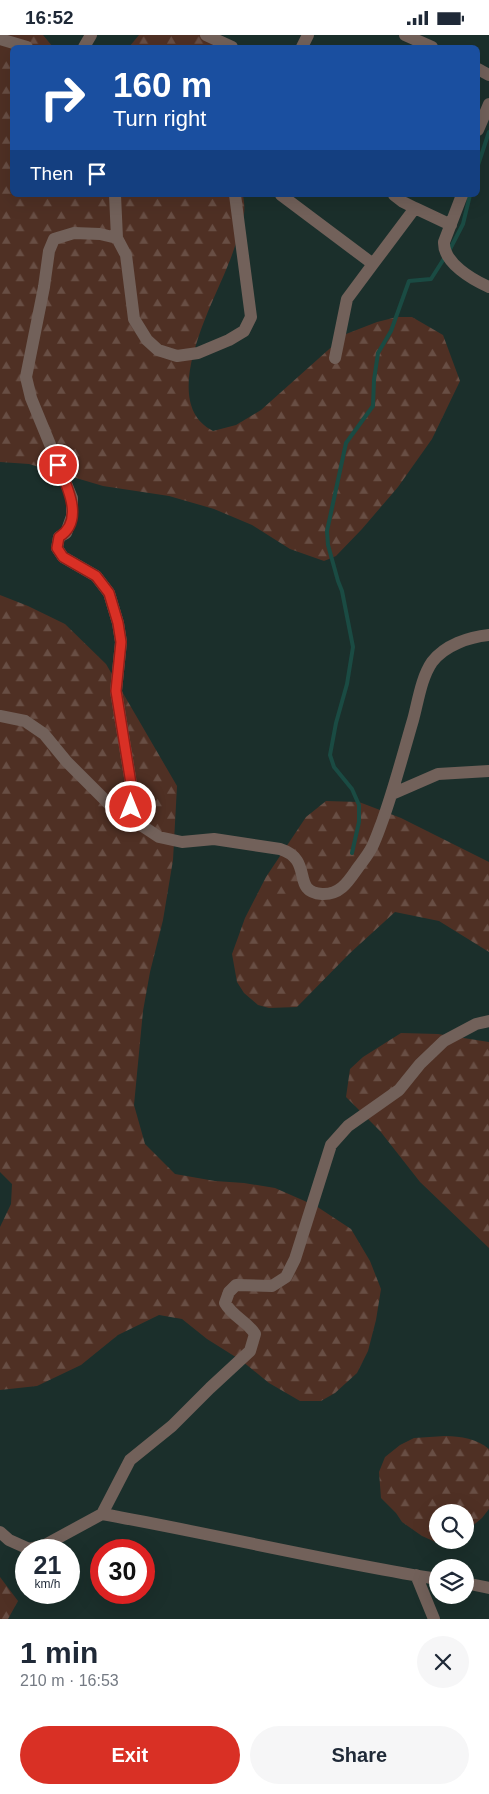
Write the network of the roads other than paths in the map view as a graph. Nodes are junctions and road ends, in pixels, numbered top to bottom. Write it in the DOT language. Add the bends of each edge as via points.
graph roads {
  1 [pos="206,35"];
  2 [pos="405,35"];
  3 [pos="0,39"];
  4 [pos="20,45"];
  5 [pos="228,45"];
  6 [pos="428,45"];
  7 [pos="489,104"];
  8 [pos="481,127"];
  9 [pos="115,197"];
  10 [pos="235,197"];
  11 [pos="284,197"];
  12 [pos="397,197"];
  13 [pos="461,197"];
  14 [pos="416,208"];
  15 [pos="451,225"];
  16 [pos="117,238"];
  17 [pos="373,264"];
  18 [pos="489,287"];
  19 [pos="335,358"];
  20 [pos="489,635"];
  21 [pos="0,716"];
  22 [pos="489,771"];
  23 [pos="392,794"];
  24 [pos="129,817"];
  25 [pos="489,1021"];
  26 [pos="102,1514"];
  27 [pos="0,1532"];
  28 [pos="416,1575"];
  29 [pos="429,1577"];
  30 [pos="474,1585"];
  31 [pos="489,1588"];
  32 [pos="434,1619"];
  1 -- 5 [label="street"];
  2 -- 6 [label="street"];
  3 -- 4 [label="street"];
  7 -- 8 [label="street"];
  9 -- 16 [label="street"];
  10 -- 16 [label="street" via="251,317 244,331 198,353 177,356 158,351 147,340 134,319 126,255"];
  11 -- 17 [label="street"];
  12 -- 14 [label="street"];
  13 -- 15 [label="street"];
  14 -- 15 [label="street"];
  14 -- 17 [label="street"];
  15 -- 18 [label="street" via="444,242 451,260 468,278"];
  16 -- 24 [label="street" via="74,233 54,239 49,251 26,377 31,398 72,498 72,517 66,533 59,537 57,548 63,557 96,576 109,593 118,623 121,642 116,691 133,796"];
  17 -- 19 [label="street" via="347,299"];
  20 -- 23 [label="street" via="443,650 431,663"];
  21 -- 24 [label="street" via="25,721 44,733 67,762 109,804"];
  22 -- 23 [label="street" via="438,774"];
  23 -- 24 [label="street" via="372,847 346,885 333,894 309,891 304,885 297,859 289,852 214,839 182,841 159,837"];
  25 -- 26 [label="street" via="476,1024 444,1041 399,1090 348,1126 331,1145 295,1259 286,1277 272,1286 236,1285 229,1292 225,1303 231,1313 250,1326 255,1335 250,1351 172,1426 130,1460"];
  26 -- 27 [label="street" via="45,1545 29,1549"];
  26 -- 28 [label="street"];
  28 -- 29 [label="street"];
  28 -- 32 [label="street"];
  30 -- 31 [label="street"];
}
